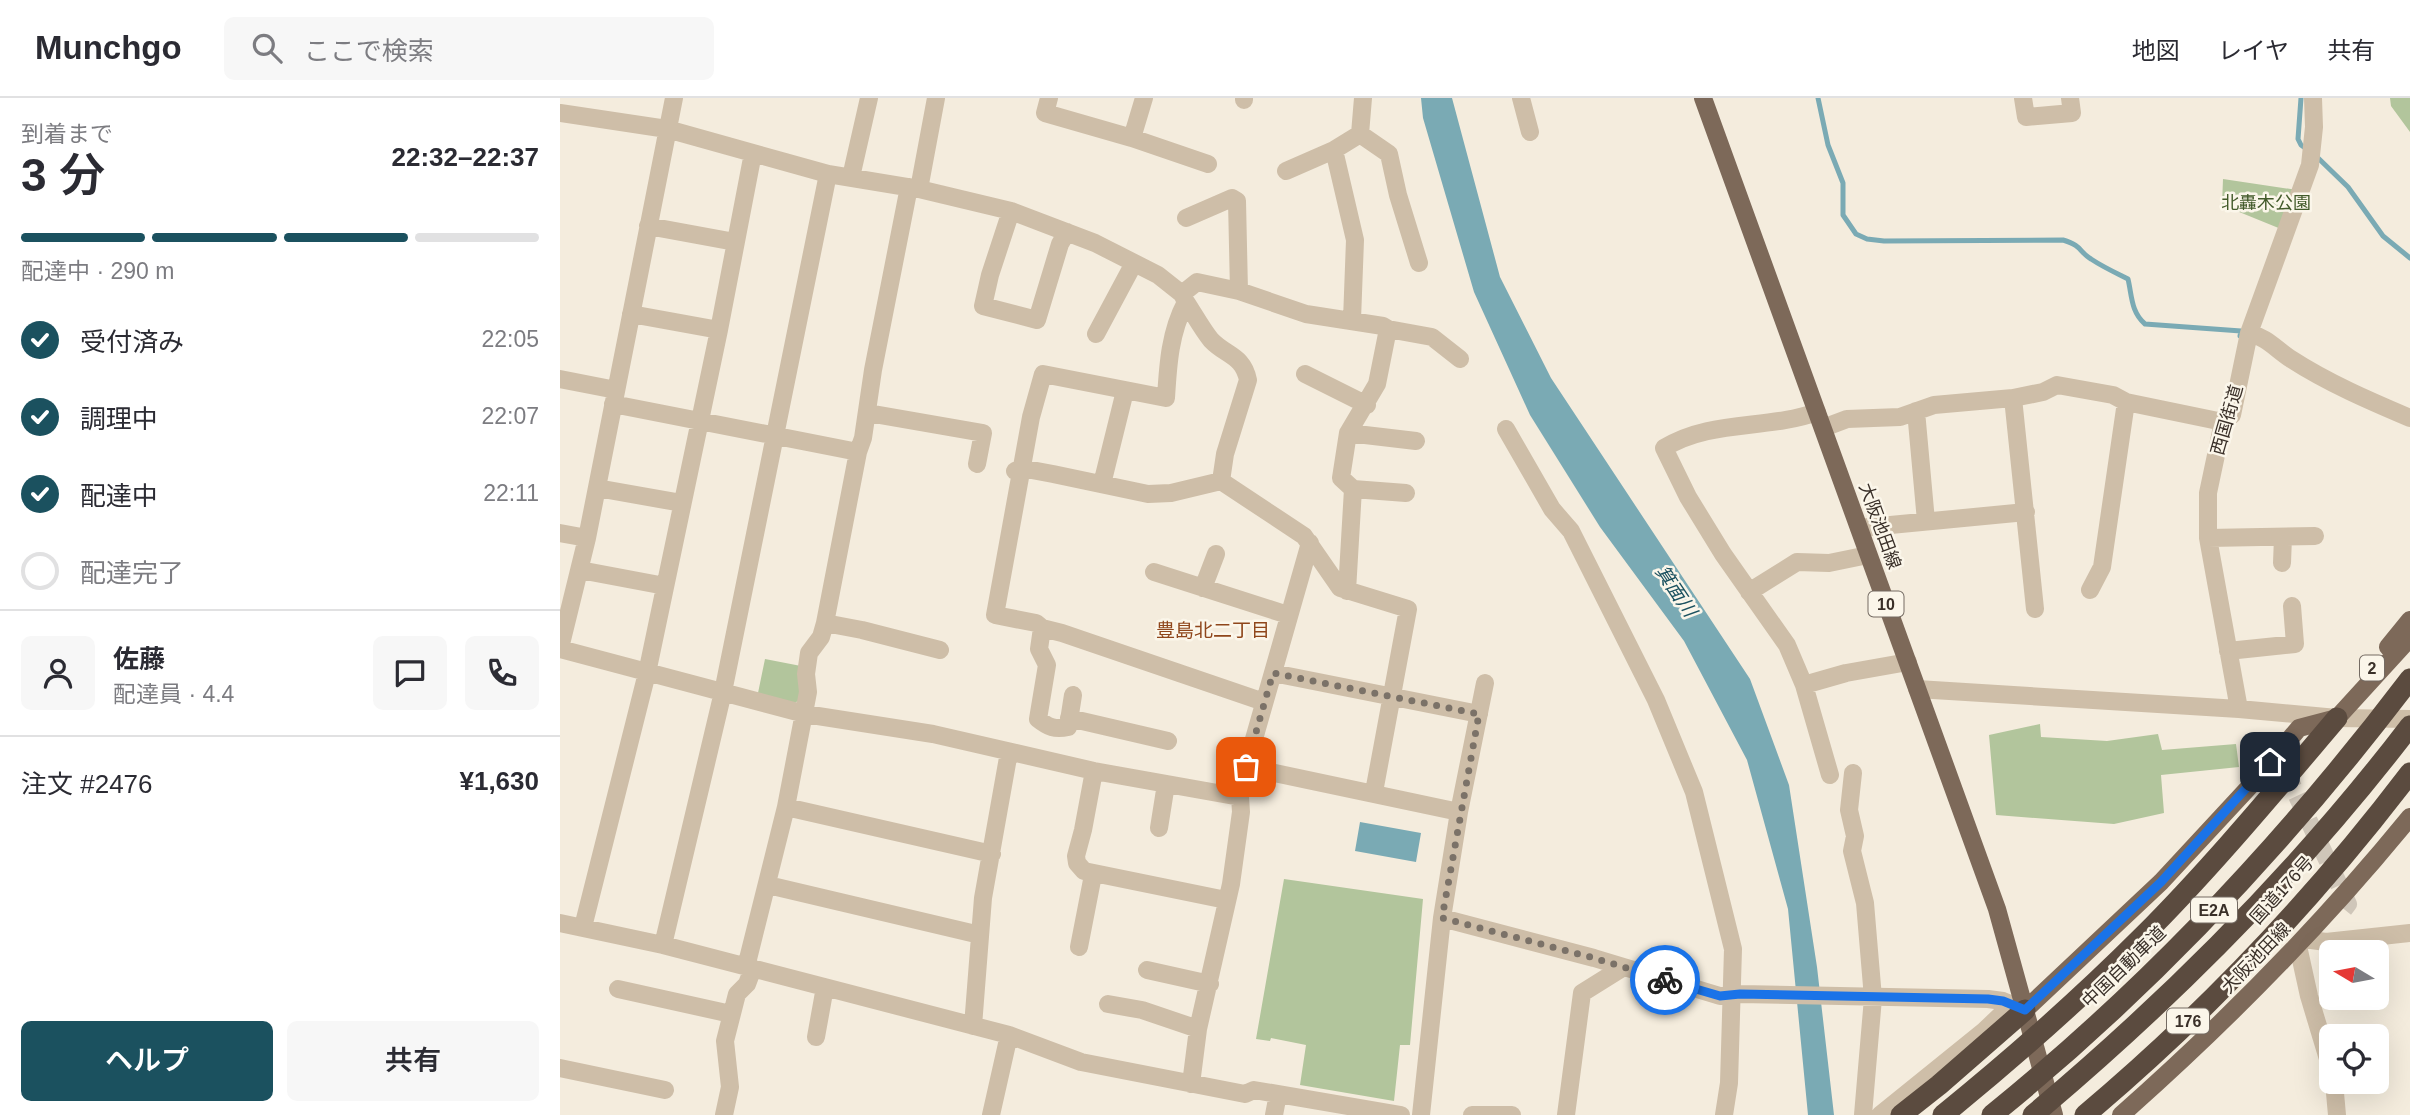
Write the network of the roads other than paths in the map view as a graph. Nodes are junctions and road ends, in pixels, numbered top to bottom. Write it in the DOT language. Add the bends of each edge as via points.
graph roads {
  1 [pos="674,98"];
  2 [pos="869,98"];
  3 [pos="936,98"];
  4 [pos="1049,98"];
  5 [pos="1144,98"];
  6 [pos="1363,98"];
  7 [pos="1521,98"];
  8 [pos="1703,98"];
  9 [pos="2023,98"];
  10 [pos="2070,98"];
  11 [pos="2313,98"];
  12 [pos="560,113"];
  13 [pos="667,129"];
  14 [pos="1530,132"];
  15 [pos="1360,134"];
  16 [pos="1132,138"];
  17 [pos="1334,150"];
  18 [pos="753,153"];
  19 [pos="1208,164"];
  20 [pos="1286,171"];
  21 [pos="828,174"];
  22 [pos="851,177"];
  23 [pos="914,188"];
  24 [pos="1011,211"];
  25 [pos="1186,218"];
  26 [pos="648,226"];
  27 [pos="1067,232"];
  28 [pos="735,242"];
  29 [pos="1135,263"];
  30 [pos="1419,263"];
  31 [pos="1239,291"];
  32 [pos="1184,298"];
  33 [pos="631,314"];
  34 [pos="1352,320"];
  35 [pos="1388,329"];
  36 [pos="719,330"];
  37 [pos="2249,333"];
  38 [pos="1096,334"];
  39 [pos="1460,359"];
  40 [pos="1305,374"];
  41 [pos="560,379"];
  42 [pos="1125,391"];
  43 [pos="614,397"];
  44 [pos="2013,398"];
  45 [pos="2126,402"];
  46 [pos="1367,405"];
  47 [pos="1916,411"];
  48 [pos="868,413"];
  49 [pos="2410,418"];
  50 [pos="1820,420"];
  51 [pos="700,421"];
  52 [pos="2223,422"];
  53 [pos="1506,429"];
  54 [pos="1348,433"];
  55 [pos="775,436"];
  56 [pos="1416,441"];
  57 [pos="858,452"];
  58 [pos="977,464"];
  59 [pos="1018,470"];
  60 [pos="1221,481"];
  61 [pos="1102,484"];
  62 [pos="597,488"];
  63 [pos="1353,489"];
  64 [pos="1406,493"];
  65 [pos="682,503"];
  66 [pos="2026,512"];
  67 [pos="1926,521"];
  68 [pos="1859,528"];
  69 [pos="560,534"];
  70 [pos="2315,536"];
  71 [pos="2283,537"];
  72 [pos="587,538"];
  73 [pos="2208,538"];
  74 [pos="1310,543"];
  75 [pos="1216,554"];
  76 [pos="1868,555"];
  77 [pos="2282,563"];
  78 [pos="580,570"];
  79 [pos="1154,572"];
  80 [pos="665,586"];
  81 [pos="1203,588"];
  82 [pos="2090,590"];
  83 [pos="1347,591"];
  84 [pos="1749,592"];
  85 [pos="2291,606"];
  86 [pos="2035,609"];
  87 [pos="1288,615"];
  88 [pos="2410,620"];
  89 [pos="825,623"];
  90 [pos="1042,628"];
  91 [pos="2410,638"];
  92 [pos="560,648"];
  93 [pos="940,650"];
  94 [pos="2228,651"];
  95 [pos="1908,662"];
  96 [pos="647,673"];
  97 [pos="1273,673"];
  98 [pos="2410,679"];
  99 [pos="1485,683"];
  100 [pos="1804,685"];
  101 [pos="1917,689"];
  102 [pos="723,692"];
  103 [pos="1073,695"];
  104 [pos="1392,697"];
  105 [pos="1264,702"];
  106 [pos="2239,709"];
  107 [pos="804,714"];
  108 [pos="1479,714"];
  109 [pos="1069,718"];
  110 [pos="2337,718"];
  111 [pos="2410,719"];
  112 [pos="2410,726"];
  113 [pos="1168,741"];
  114 [pos="1009,752"];
  115 [pos="1246,767"];
  116 [pos="1094,771"];
  117 [pos="2410,773"];
  118 [pos="1853,774"];
  119 [pos="1830,775"];
  120 [pos="1166,784"];
  121 [pos="1374,792"];
  122 [pos="1240,797"];
  123 [pos="786,807"];
  124 [pos="1459,812"];
  125 [pos="2410,817"];
  126 [pos="1159,828"];
  127 [pos="992,854"];
  128 [pos="1093,874"];
  129 [pos="768,885"];
  130 [pos="1226,900"];
  131 [pos="1442,918"];
  132 [pos="560,923"];
  133 [pos="583,927"];
  134 [pos="2410,933"];
  135 [pos="981,935"];
  136 [pos="2301,943"];
  137 [pos="663,945"];
  138 [pos="1079,947"];
  139 [pos="749,967"];
  140 [pos="1622,968"];
  141 [pos="1147,970"];
  142 [pos="1210,984"];
  143 [pos="825,987"];
  144 [pos="618,989"];
  145 [pos="1730,995"];
  146 [pos="1873,998"];
  147 [pos="1978,999"];
  148 [pos="1108,1004"];
  149 [pos="2025,1010"];
  150 [pos="731,1014"];
  151 [pos="973,1026"];
  152 [pos="1198,1029"];
  153 [pos="2319,1029"];
  154 [pos="1009,1035"];
  155 [pos="1987,1036"];
  156 [pos="816,1037"];
  157 [pos="560,1068"];
  158 [pos="1191,1084"];
  159 [pos="665,1090"];
  160 [pos="1278,1094"];
  161 [pos="2335,1094"];
  162 [pos="724,1115"];
  163 [pos="991,1115"];
  164 [pos="1274,1115"];
  165 [pos="1401,1115"];
  166 [pos="1421,1115"];
  167 [pos="1472,1115"];
  168 [pos="1512,1115"];
  169 [pos="1566,1115"];
  170 [pos="1724,1115"];
  171 [pos="1863,1115"];
  172 [pos="1880,1115"];
  173 [pos="1900,1115"];
  174 [pos="1943,1115"];
  175 [pos="1992,1115"];
  176 [pos="2033,1115"];
  177 [pos="2054,1115"];
  178 [pos="2085,1115"];
  179 [pos="2120,1115"];
  180 [pos="2337,1115"];
  1 -- 13 [label="street"];
  2 -- 22 [label="street"];
  3 -- 23 [label="street"];
  4 -- 16 [label="street" via="1045,113"];
  5 -- 16 [label="street"];
  6 -- 15 [label="street"];
  7 -- 14 [label="street"];
  8 -- 50 [label="main road, 大阪池田線 / 10"];
  9 -- 10 [label="street" via="2026,117 2073,113"];
  11 -- 37 [label="street, 西国街道" via="2315,127 2309,165"];
  12 -- 13 [label="street" via="612,112"];
  13 -- 18 [label="street"];
  13 -- 26 [label="street"];
  15 -- 17 [label="street"];
  15 -- 30 [label="street" via="1389,153 1416,231"];
  16 -- 19 [label="street"];
  17 -- 20 [label="street"];
  17 -- 34 [label="street" via="1355,240"];
  18 -- 21 [label="street"];
  18 -- 28 [label="street"];
  21 -- 22 [label="street"];
  21 -- 55 [label="street"];
  22 -- 23 [label="street"];
  23 -- 24 [label="street"];
  23 -- 48 [label="street" via="873,370"];
  24 -- 27 [label="street"];
  24 -- 27 [label="street" via="983,306 1037,320"];
  25 -- 31 [label="street" via="1232,198 1237,201"];
  26 -- 28 [label="street"];
  26 -- 33 [label="street"];
  27 -- 29 [label="street"];
  28 -- 36 [label="street"];
  29 -- 32 [label="street" via="1158,275"];
  29 -- 38 [label="street"];
  31 -- 32 [label="street" via="1197,282"];
  31 -- 34 [label="street" via="1306,314"];
  32 -- 42 [label="street" via="1176,322 1166,398"];
  32 -- 60 [label="street" via="1212,340 1238,359 1248,380"];
  33 -- 36 [label="street"];
  33 -- 43 [label="street"];
  34 -- 35 [label="street"];
  35 -- 39 [label="street" via="1432,337"];
  35 -- 46 [label="street" via="1377,384"];
  36 -- 51 [label="street"];
  37 -- 49 [label="street" via="2260,335 2291,359 2353,392"];
  37 -- 52 [label="street, 西国街道" via="2232,415"];
  40 -- 46 [label="street"];
  41 -- 43 [label="street"];
  42 -- 59 [label="street" via="1043,374"];
  42 -- 61 [label="street"];
  43 -- 51 [label="street"];
  43 -- 62 [label="street"];
  44 -- 45 [label="street" via="2057,385 2113,395"];
  44 -- 47 [label="street" via="1934,405"];
  44 -- 66 [label="street"];
  45 -- 52 [label="street"];
  45 -- 82 [label="street" via="2102,567"];
  46 -- 54 [label="street"];
  47 -- 50 [label="street" via="1899,417"];
  47 -- 67 [label="street"];
  48 -- 57 [label="street"];
  48 -- 58 [label="street" via="983,433"];
  50 -- 68 [label="main road, 大阪池田線 / 10"];
  50 -- 84 [label="street" via="1707,430 1664,449 1693,506"];
  51 -- 55 [label="street"];
  51 -- 65 [label="street"];
  52 -- 73 [label="street, 西国街道" via="2208,493"];
  53 -- 145 [label="street" via="1552,509 1571,531 1656,700 1693,792 1733,948"];
  54 -- 56 [label="street"];
  54 -- 63 [label="street" via="1340,478"];
  55 -- 57 [label="street"];
  55 -- 102 [label="street"];
  57 -- 89 [label="street"];
  59 -- 61 [label="street"];
  59 -- 90 [label="street" via="995,615"];
  60 -- 61 [label="street" via="1148,494"];
  60 -- 74 [label="street"];
  62 -- 65 [label="street"];
  62 -- 72 [label="street"];
  63 -- 64 [label="street"];
  63 -- 83 [label="street"];
  65 -- 80 [label="street"];
  66 -- 67 [label="street"];
  66 -- 86 [label="street"];
  67 -- 68 [label="street"];
  68 -- 76 [label="main road, 大阪池田線 / 10"];
  69 -- 72 [label="street"];
  70 -- 71 [label="street"];
  71 -- 73 [label="street"];
  71 -- 77 [label="street"];
  72 -- 78 [label="street"];
  73 -- 94 [label="street, 西国街道"];
  74 -- 83 [label="street" via="1340,588"];
  74 -- 87 [label="street"];
  75 -- 81 [label="street"];
  76 -- 84 [label="street" via="1829,563 1797,562"];
  76 -- 95 [label="main road, 大阪池田線 / 10"];
  78 -- 80 [label="street"];
  78 -- 92 [label="street"];
  79 -- 81 [label="street"];
  80 -- 96 [label="street"];
  81 -- 87 [label="street"];
  83 -- 104 [label="street" via="1408,610"];
  84 -- 100 [label="street" via="1787,645"];
  85 -- 94 [label="street" via="2295,644"];
  87 -- 97 [label="street"];
  88 -- 110 [label="main road, 2"];
  89 -- 93 [label="street"];
  89 -- 107 [label="street" via="809,653"];
  90 -- 105 [label="street"];
  90 -- 109 [label="street" via="1039,649 1047,665 1038,719 1059,729 1068,727"];
  91 -- 110 [label="main road"];
  92 -- 96 [label="street"];
  94 -- 106 [label="street, 西国街道"];
  95 -- 100 [label="street"];
  95 -- 101 [label="main road, 大阪池田線 / 10"];
  96 -- 102 [label="street"];
  96 -- 133 [label="street"];
  97 -- 104 [label="street"];
  97 -- 105 [label="street"];
  98 -- 175 [label="highway, 中国自動車道 / E2A" via="2282,836 2203,922 2113,1010"];
  99 -- 108 [label="street"];
  100 -- 119 [label="street"];
  101 -- 106 [label="street"];
  101 -- 149 [label="main road, 大阪池田線 / 10" via="1997,909"];
  102 -- 107 [label="street"];
  102 -- 137 [label="street"];
  103 -- 109 [label="street"];
  104 -- 108 [label="street"];
  104 -- 121 [label="street"];
  105 -- 115 [label="street"];
  106 -- 110 [label="street"];
  107 -- 114 [label="street" via="933,734"];
  107 -- 123 [label="street"];
  108 -- 124 [label="street"];
  109 -- 113 [label="street"];
  110 -- 111 [label="street"];
  110 -- 149 [label="main road" via="2299,728 2161,882"];
  110 -- 174 [label="highway" via="2134,945"];
  112 -- 176 [label="highway, E2A" via="2308,850 2224,939 2132,1029"];
  114 -- 116 [label="street"];
  114 -- 127 [label="street"];
  115 -- 121 [label="street"];
  115 -- 122 [label="street"];
  116 -- 120 [label="street"];
  116 -- 128 [label="street" via="1076,856 1084,871"];
  117 -- 178 [label="highway, 国道176号 / 176" via="2287,921 2189,1020"];
  118 -- 146 [label="street" via="1849,810 1855,836 1852,851 1865,903"];
  120 -- 122 [label="street"];
  120 -- 126 [label="street"];
  121 -- 124 [label="street"];
  122 -- 130 [label="street" via="1234,868"];
  123 -- 127 [label="street"];
  123 -- 129 [label="street"];
  124 -- 131 [label="street"];
  125 -- 136 [label="main road, 大阪池田線"];
  127 -- 135 [label="street"];
  128 -- 130 [label="street"];
  128 -- 138 [label="street"];
  129 -- 135 [label="street"];
  129 -- 139 [label="street"];
  130 -- 142 [label="street"];
  131 -- 140 [label="street"];
  131 -- 166 [label="street"];
  132 -- 133 [label="street"];
  133 -- 137 [label="street"];
  134 -- 136 [label="street"];
  135 -- 151 [label="street"];
  136 -- 153 [label="street"];
  136 -- 179 [label="main road, 大阪池田線"];
  137 -- 139 [label="street"];
  139 -- 143 [label="street"];
  139 -- 150 [label="street" via="747,984 737,993"];
  140 -- 145 [label="street"];
  140 -- 169 [label="street" via="1583,993"];
  141 -- 142 [label="street"];
  142 -- 152 [label="street"];
  143 -- 151 [label="street"];
  143 -- 156 [label="street"];
  144 -- 150 [label="street"];
  145 -- 146 [label="street"];
  145 -- 170 [label="street"];
  146 -- 147 [label="street"];
  146 -- 171 [label="street"];
  147 -- 149 [label="street" via="2003,1001"];
  147 -- 155 [label="street" via="1987,1013"];
  148 -- 152 [label="street"];
  149 -- 155 [label="highway"];
  149 -- 177 [label="main road, 大阪池田線 / 10"];
  150 -- 162 [label="street" via="724,1041 730,1087"];
  151 -- 154 [label="street"];
  152 -- 158 [label="street"];
  154 -- 158 [label="street" via="1081,1062"];
  154 -- 163 [label="street"];
  155 -- 172 [label="street"];
  155 -- 173 [label="highway" via="1939,1085"];
  157 -- 159 [label="street"];
  158 -- 160 [label="street" via="1245,1094 1254,1090"];
  160 -- 164 [label="street"];
  160 -- 165 [label="street"];
  161 -- 180 [label="street"];
  167 -- 168 [label="street"];
}
